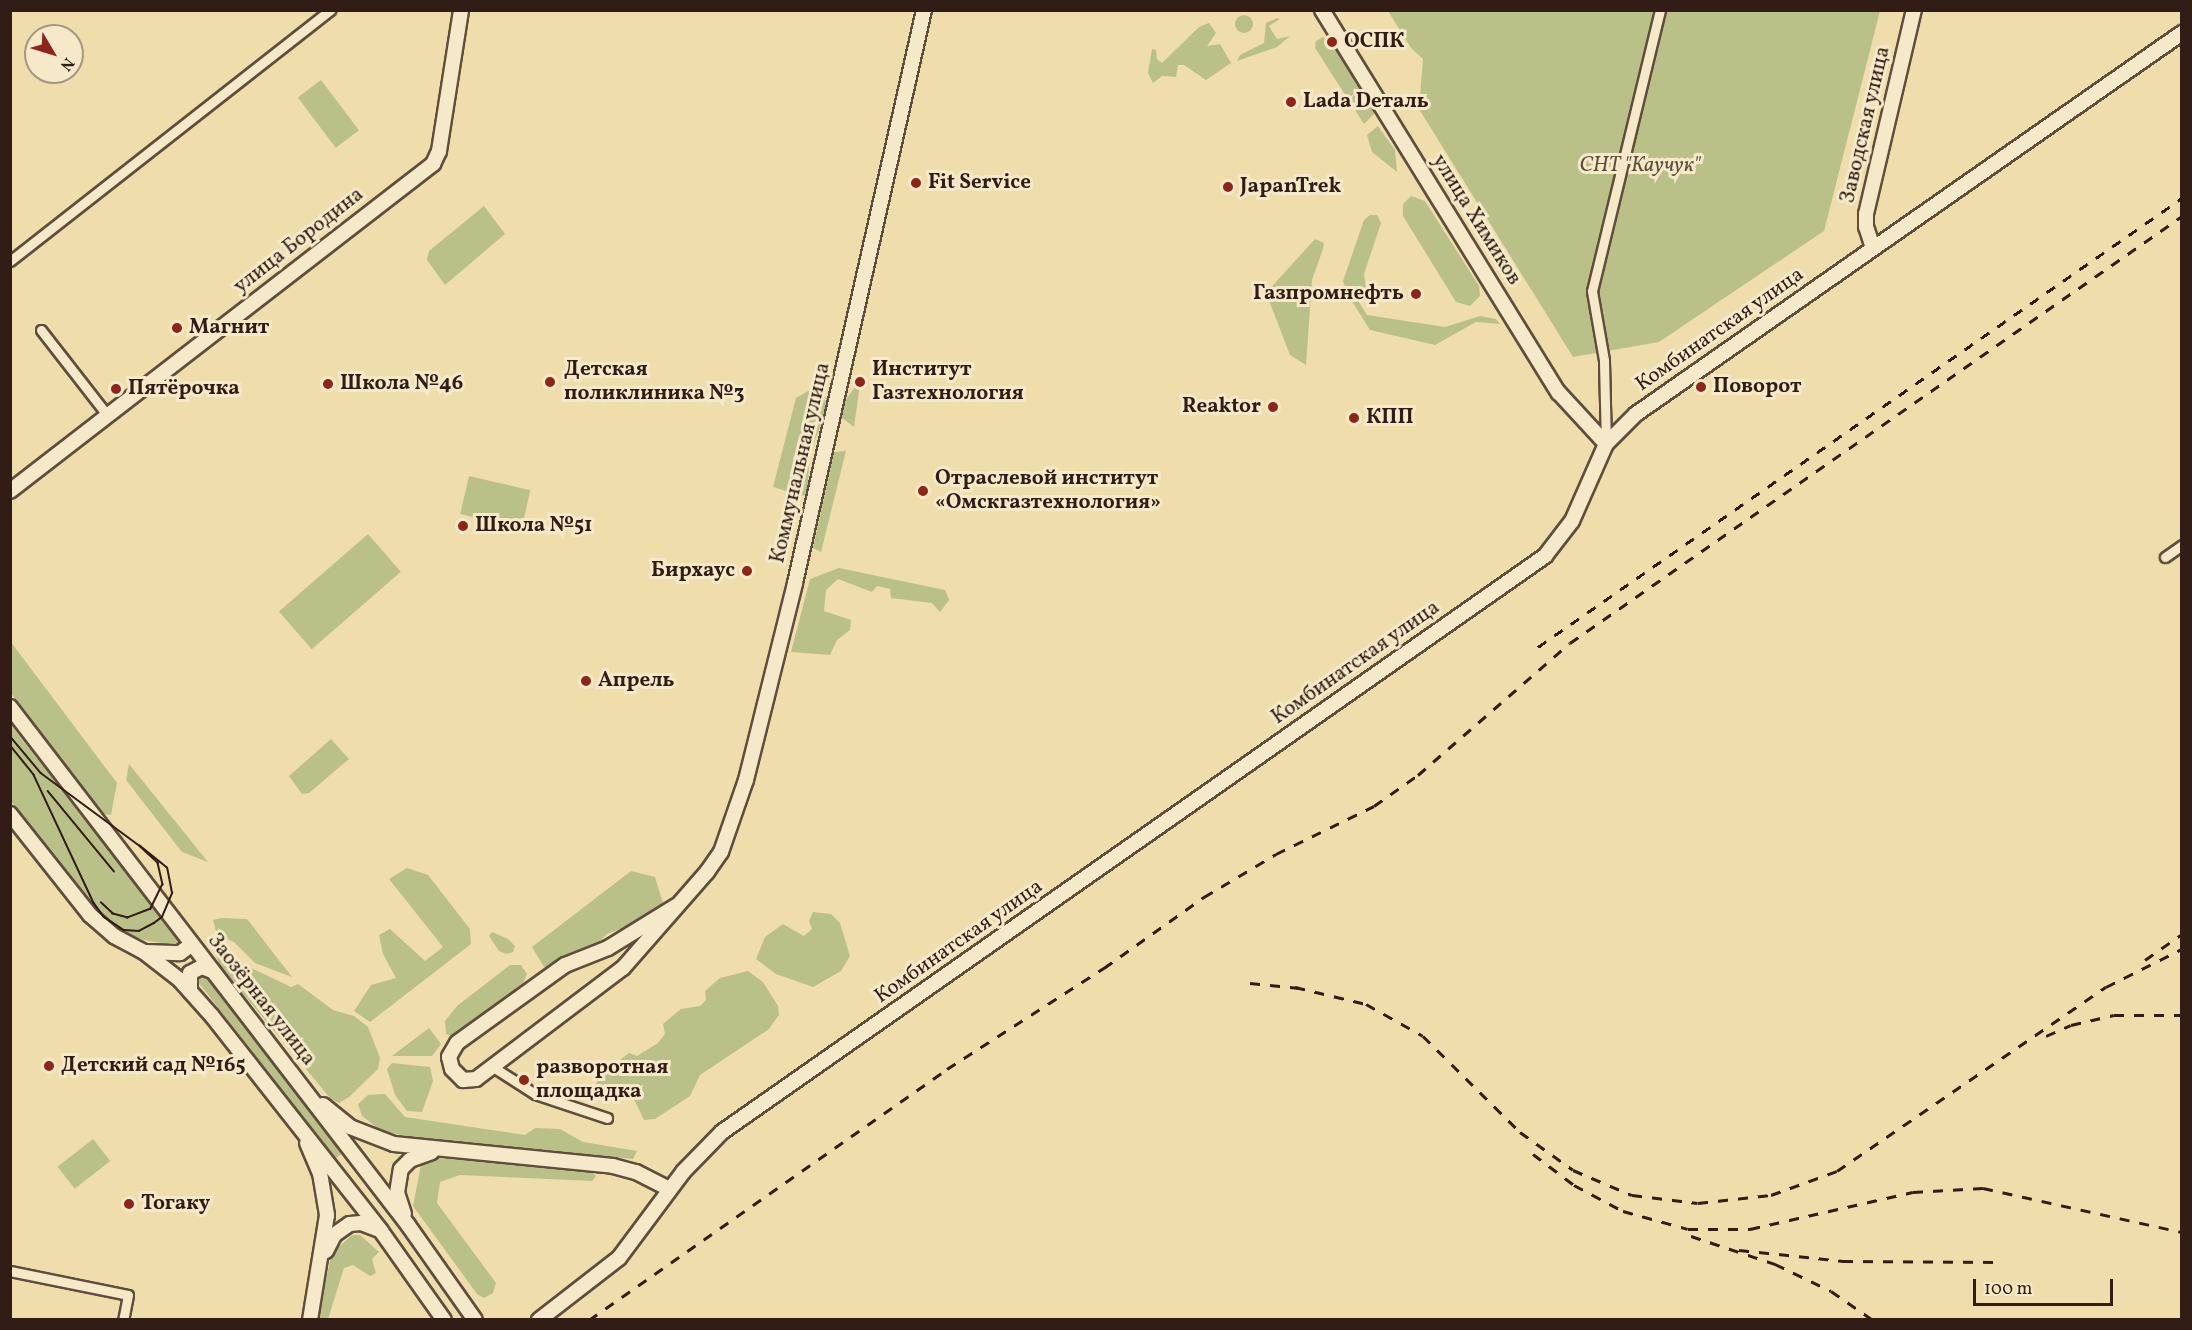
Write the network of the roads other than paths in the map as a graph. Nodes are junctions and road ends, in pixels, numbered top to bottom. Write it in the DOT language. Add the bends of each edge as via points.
graph roads {
  1 [pos="330,10"];
  2 [pos="461,10"];
  3 [pos="924,10"];
  4 [pos="1322,10"];
  5 [pos="1660,10"];
  6 [pos="1914,10"];
  7 [pos="2181,33"];
  8 [pos="1873,248"];
  9 [pos="10,261"];
  10 [pos="41,330"];
  11 [pos="108,416"];
  12 [pos="1606,444"];
  13 [pos="10,491"];
  14 [pos="2181,545"];
  15 [pos="2165,557"];
  16 [pos="10,707"];
  17 [pos="10,814"];
  18 [pos="676,906"];
  19 [pos="191,945"];
  20 [pos="144,952"];
  21 [pos="212,971"];
  22 [pos="190,991"];
  23 [pos="493,1067"];
  24 [pos="304,1090"];
  25 [pos="607,1118"];
  26 [pos="295,1119"];
  27 [pos="437,1151"];
  28 [pos="670,1189"];
  29 [pos="408,1225"];
  30 [pos="381,1231"];
  31 [pos="321,1261"];
  32 [pos="10,1271"];
  33 [pos="471,1315"];
  34 [pos="123,1320"];
  35 [pos="310,1320"];
  36 [pos="444,1320"];
  37 [pos="539,1320"];
  1 -- 9 [label="street"];
  2 -- 11 [label="main road, улица Бородина" via="442,137 433,164"];
  3 -- 18 [label="main road, Коммунальная улица" via="746,780 721,852"];
  4 -- 12 [label="main road, улица Химиков" via="1559,393"];
  5 -- 12 [label="street" via="1592,291 1604,360"];
  6 -- 8 [label="main road, Заводская улица" via="1866,214"];
  7 -- 8 [label="main road, Комбинатская улица"];
  8 -- 12 [label="main road, Комбинатская улица" via="1636,414"];
  10 -- 11 [label="street"];
  11 -- 13 [label="main road, улица Бородина"];
  12 -- 28 [label="main road, Комбинатская улица" via="1572,521 1545,556 722,1132"];
  14 -- 15 [label="street"];
  16 -- 19 [label="main road, Заозёрная улица"];
  17 -- 20 [label="main road" via="90,915 114,936"];
  18 -- 23 [label="main road, Коммунальная улица" via="623,968"];
  18 -- 23 [label="main road, Коммунальная улица" via="599,953 565,965 456,1043 449,1057 452,1069 464,1080 476,1079"];
  19 -- 20 [label="main road" via="180,953"];
  19 -- 21 [label="main road, Заозёрная улица"];
  20 -- 22 [label="main road"];
  21 -- 22 [label="main road" via="202,967 190,973"];
  21 -- 24 [label="main road, Заозёрная улица"];
  22 -- 26 [label="main road"];
  23 -- 25 [label="street" via="535,1094"];
  24 -- 27 [label="main road" via="367,1136"];
  24 -- 29 [label="main road, Заозёрная улица"];
  26 -- 30 [label="main road"];
  26 -- 31 [label="main road" via="325,1193 327,1215"];
  27 -- 28 [label="main road" via="614,1166"];
  27 -- 29 [label="main road" via="410,1160 397,1180 397,1193"];
  28 -- 37 [label="main road, Комбинатская улица" via="619,1258"];
  29 -- 33 [label="main road, Заозёрная улица"];
  30 -- 31 [label="main road" via="361,1223 342,1228"];
  30 -- 36 [label="main road"];
  31 -- 35 [label="main road"];
  32 -- 34 [label="street" via="128,1295"];
}
